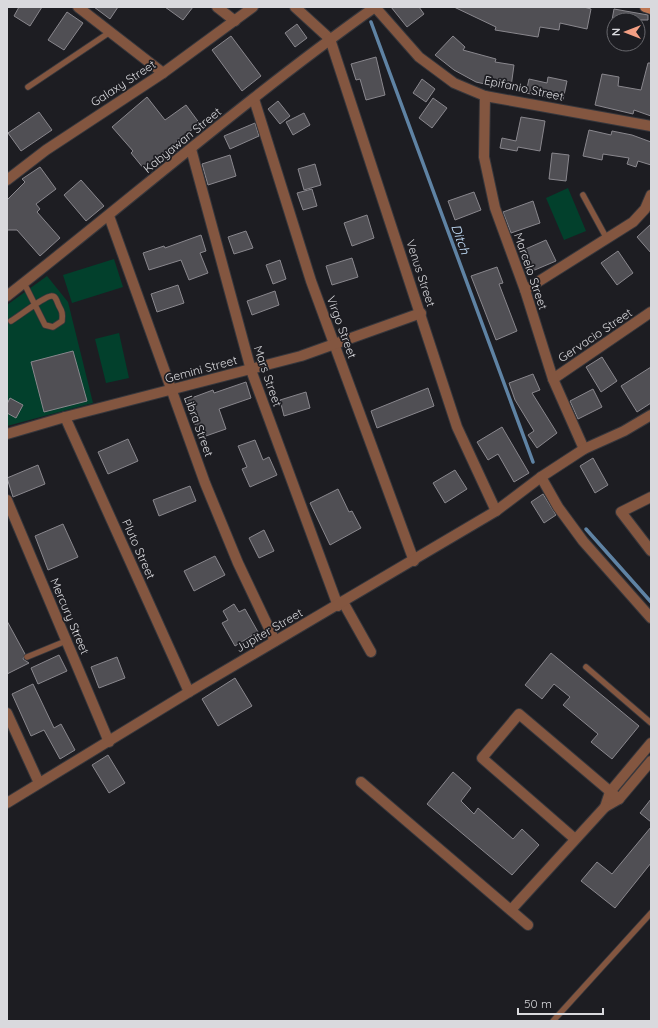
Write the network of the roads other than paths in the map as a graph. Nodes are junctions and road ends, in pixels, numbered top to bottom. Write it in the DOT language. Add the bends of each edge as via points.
graph roads {
  1 [pos="78,7"];
  2 [pos="217,7"];
  3 [pos="253,7"];
  4 [pos="295,7"];
  5 [pos="375,7"];
  6 [pos="645,7"];
  7 [pos="651,8"];
  8 [pos="235,20"];
  9 [pos="110,32"];
  10 [pos="330,39"];
  11 [pos="163,73"];
  12 [pos="28,87"];
  13 [pos="485,96"];
  14 [pos="254,99"];
  15 [pos="651,126"];
  16 [pos="191,149"];
  17 [pos="7,180"];
  18 [pos="583,195"];
  19 [pos="651,195"];
  20 [pos="109,216"];
  21 [pos="607,239"];
  22 [pos="24,283"];
  23 [pos="525,290"];
  24 [pos="7,296"];
  25 [pos="35,305"];
  26 [pos="651,312"];
  27 [pos="421,313"];
  28 [pos="11,321"];
  29 [pos="334,344"];
  30 [pos="251,370"];
  31 [pos="553,379"];
  32 [pos="172,390"];
  33 [pos="651,415"];
  34 [pos="65,417"];
  35 [pos="7,434"];
  36 [pos="584,449"];
  37 [pos="541,477"];
  38 [pos="651,496"];
  39 [pos="7,500"];
  40 [pos="496,512"];
  41 [pos="651,552"];
  42 [pos="414,561"];
  43 [pos="341,604"];
  44 [pos="651,618"];
  45 [pos="66,641"];
  46 [pos="275,641"];
  47 [pos="371,652"];
  48 [pos="27,657"];
  49 [pos="586,668"];
  50 [pos="189,692"];
  51 [pos="7,713"];
  52 [pos="651,723"];
  53 [pos="108,742"];
  54 [pos="651,743"];
  55 [pos="651,761"];
  56 [pos="361,782"];
  57 [pos="39,783"];
  58 [pos="610,792"];
  59 [pos="619,799"];
  60 [pos="7,803"];
  61 [pos="605,807"];
  62 [pos="575,840"];
  63 [pos="511,910"];
  64 [pos="651,913"];
  65 [pos="528,925"];
  66 [pos="553,1021"];
  1 -- 9 [label="street"];
  2 -- 8 [label="street"];
  3 -- 8 [label="street, Galaxy Street"];
  4 -- 10 [label="street"];
  5 -- 10 [label="street, Kabyawan Street"];
  5 -- 13 [label="street, Epifanio Street" via="419,57 454,83"];
  6 -- 7 [label="main road"];
  8 -- 11 [label="street, Galaxy Street"];
  9 -- 11 [label="street"];
  9 -- 12 [label="lane"];
  10 -- 14 [label="street, Kabyawan Street"];
  10 -- 27 [label="street, Venus Street"];
  11 -- 17 [label="street, Galaxy Street" via="46,150"];
  13 -- 15 [label="street, Epifanio Street"];
  13 -- 23 [label="street, Marcelo Street" via="484,157 495,208"];
  14 -- 16 [label="street, Kabyawan Street"];
  14 -- 29 [label="street, Virgo Street" via="311,281"];
  16 -- 20 [label="street, Kabyawan Street"];
  16 -- 30 [label="street, Mars Street"];
  18 -- 21 [label="lane"];
  19 -- 21 [label="street" via="633,222"];
  20 -- 22 [label="street, Kabyawan Street"];
  20 -- 32 [label="street, Libra Street"];
  21 -- 23 [label="street"];
  22 -- 24 [label="street, Kabyawan Street"];
  22 -- 25 [label="lane"];
  23 -- 31 [label="street, Marcelo Street"];
  25 -- 25 [label="lane" via="48,296 55,297 62,311 62,320 52,326 45,324"];
  25 -- 28 [label="lane"];
  26 -- 31 [label="street, Gervacio Street"];
  27 -- 29 [label="street, Gemini Street"];
  27 -- 40 [label="street, Venus Street" via="457,427"];
  29 -- 30 [label="street, Gemini Street"];
  29 -- 42 [label="street, Virgo Street"];
  30 -- 32 [label="street, Gemini Street"];
  30 -- 43 [label="street, Mars Street"];
  31 -- 36 [label="street, Marcelo Street"];
  32 -- 34 [label="street, Gemini Street"];
  32 -- 46 [label="street, Libra Street" via="238,563"];
  33 -- 36 [label="street, Jupiter Street" via="624,431"];
  34 -- 35 [label="street, Gemini Street"];
  34 -- 50 [label="street, Pluto Street"];
  36 -- 37 [label="street, Jupiter Street"];
  37 -- 40 [label="street, Jupiter Street"];
  37 -- 44 [label="street" via="558,507 583,542"];
  38 -- 41 [label="street" via="620,512"];
  39 -- 45 [label="street, Mercury Street"];
  40 -- 42 [label="street, Jupiter Street"];
  42 -- 43 [label="street, Jupiter Street"];
  43 -- 46 [label="street, Jupiter Street"];
  43 -- 47 [label="street, Mars Street"];
  45 -- 48 [label="lane"];
  45 -- 53 [label="street, Mercury Street"];
  46 -- 50 [label="street, Jupiter Street"];
  49 -- 52 [label="lane"];
  50 -- 53 [label="street, Jupiter Street"];
  51 -- 57 [label="street"];
  53 -- 57 [label="street, Jupiter Street"];
  54 -- 58 [label="street"];
  55 -- 59 [label="street"];
  56 -- 63 [label="street"];
  57 -- 60 [label="street, Jupiter Street"];
  58 -- 59 [label="street"];
  58 -- 61 [label="street"];
  58 -- 62 [label="street" via="519,714 482,758"];
  59 -- 61 [label="street"];
  61 -- 62 [label="street"];
  62 -- 63 [label="street"];
  63 -- 65 [label="street"];
  64 -- 66 [label="lane"];
}
